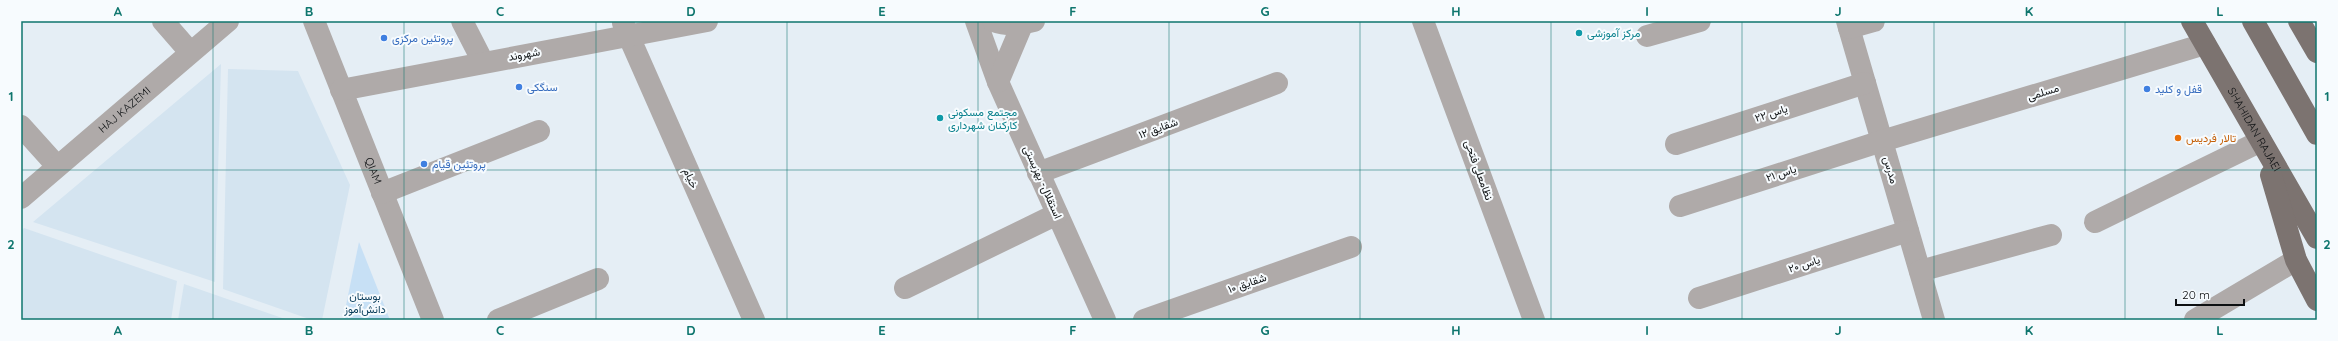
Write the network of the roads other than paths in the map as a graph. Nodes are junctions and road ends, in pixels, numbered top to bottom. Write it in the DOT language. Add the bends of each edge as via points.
graph roads {
  1 [pos="163,21"];
  2 [pos="228,21"];
  3 [pos="314,21"];
  4 [pos="462,21"];
  5 [pos="707,21"];
  6 [pos="976,21"];
  7 [pos="993,21"];
  8 [pos="1423,21"];
  9 [pos="1700,21"];
  10 [pos="1874,21"];
  11 [pos="2192,21"];
  12 [pos="2253,21"];
  13 [pos="2299,21"];
  14 [pos="1028,23"];
  15 [pos="1848,25"];
  16 [pos="626,28"];
  17 [pos="1647,36"];
  18 [pos="2205,44"];
  19 [pos="190,52"];
  20 [pos="2317,52"];
  21 [pos="483,62"];
  22 [pos="998,82"];
  23 [pos="1277,83"];
  24 [pos="1865,83"];
  25 [pos="341,90"];
  26 [pos="21,126"];
  27 [pos="539,131"];
  28 [pos="2317,134"];
  29 [pos="1882,141"];
  30 [pos="2261,141"];
  31 [pos="1676,144"];
  32 [pos="57,166"];
  33 [pos="1038,173"];
  34 [pos="382,193"];
  35 [pos="21,198"];
  36 [pos="1680,206"];
  37 [pos="1057,214"];
  38 [pos="2095,222"];
  39 [pos="1908,231"];
  40 [pos="2051,235"];
  41 [pos="2317,238"];
  42 [pos="1351,247"];
  43 [pos="2296,260"];
  44 [pos="1920,271"];
  45 [pos="598,279"];
  46 [pos="905,288"];
  47 [pos="1699,298"];
  48 [pos="2317,300"];
  49 [pos="433,320"];
  50 [pos="498,320"];
  51 [pos="754,320"];
  52 [pos="1105,320"];
  53 [pos="1144,320"];
  54 [pos="1534,320"];
  55 [pos="1934,320"];
  56 [pos="2195,320"];
  1 -- 19 [label="street"];
  2 -- 19 [label="street, HAJ KAZEMI"];
  3 -- 25 [label="street, QIAM"];
  4 -- 21 [label="street"];
  5 -- 16 [label="street, شهروند"];
  6 -- 22 [label="street, استقلال- بهزیستی"];
  7 -- 14 [label="street" via="1004,25"];
  8 -- 54 [label="street, نظامعلی فتحی"];
  9 -- 17 [label="street"];
  10 -- 15 [label="street"];
  11 -- 18 [label="main road, SHAHIDAN RAJAEI"];
  12 -- 28 [label="main road"];
  13 -- 20 [label="main road"];
  14 -- 22 [label="street"];
  15 -- 24 [label="street, مدرس"];
  16 -- 21 [label="street, شهروند"];
  16 -- 51 [label="street, خیام"];
  18 -- 29 [label="street, مسلمی"];
  18 -- 30 [label="main road, SHAHIDAN RAJAEI"];
  19 -- 32 [label="street, HAJ KAZEMI"];
  21 -- 25 [label="street, شهروند"];
  22 -- 33 [label="street, استقلال- بهزیستی"];
  23 -- 33 [label="street, شقایق ۱۲"];
  24 -- 29 [label="street, مدرس"];
  24 -- 31 [label="street, یاس ۲۲"];
  25 -- 34 [label="street, QIAM"];
  26 -- 32 [label="street"];
  27 -- 34 [label="street"];
  29 -- 36 [label="street, یاس ۲۱"];
  29 -- 39 [label="street, مدرس"];
  30 -- 38 [label="street"];
  30 -- 41 [label="main road, SHAHIDAN RAJAEI"];
  30 -- 43 [label="main road"];
  32 -- 35 [label="street, HAJ KAZEMI"];
  33 -- 37 [label="street, استقلال- بهزیستی"];
  34 -- 49 [label="street, QIAM"];
  37 -- 46 [label="street"];
  37 -- 52 [label="street, استقلال- بهزیستی"];
  39 -- 44 [label="street, مدرس"];
  39 -- 47 [label="street, یاس ۲۰"];
  40 -- 44 [label="street"];
  42 -- 53 [label="street, شقایق ۱۰"];
  43 -- 48 [label="main road"];
  43 -- 56 [label="street"];
  44 -- 55 [label="street, مدرس"];
  45 -- 50 [label="street"];
}
